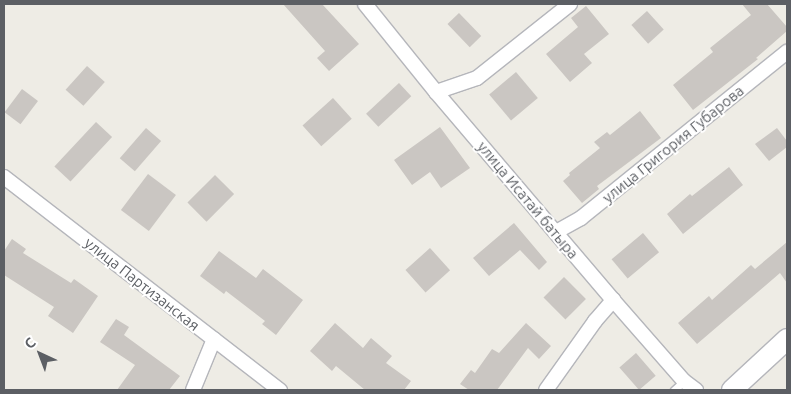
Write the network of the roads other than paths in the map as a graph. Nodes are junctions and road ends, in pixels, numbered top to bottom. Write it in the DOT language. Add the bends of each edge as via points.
graph roads {
  1 [pos="365,4"];
  2 [pos="570,4"];
  3 [pos="787,52"];
  4 [pos="436,92"];
  5 [pos="4,177"];
  6 [pos="556,232"];
  7 [pos="613,300"];
  8 [pos="214,339"];
  9 [pos="787,339"];
  10 [pos="679,386"];
  11 [pos="193,390"];
  12 [pos="280,390"];
  13 [pos="546,390"];
  14 [pos="696,390"];
  15 [pos="732,390"];
  1 -- 4 [label="street, улица Исатай батыра"];
  2 -- 4 [label="street" via="477,78"];
  3 -- 6 [label="street, улица Григория Губарова" via="581,218"];
  4 -- 6 [label="street, улица Исатай батыра"];
  5 -- 8 [label="street, улица Партизанская"];
  6 -- 7 [label="street, улица Исатай батыра"];
  7 -- 10 [label="street, улица Исатай батыра"];
  7 -- 13 [label="street"];
  8 -- 11 [label="street"];
  8 -- 12 [label="street, улица Партизанская"];
  9 -- 15 [label="street"];
  10 -- 14 [label="street, улица Исатай батыра"];
}
